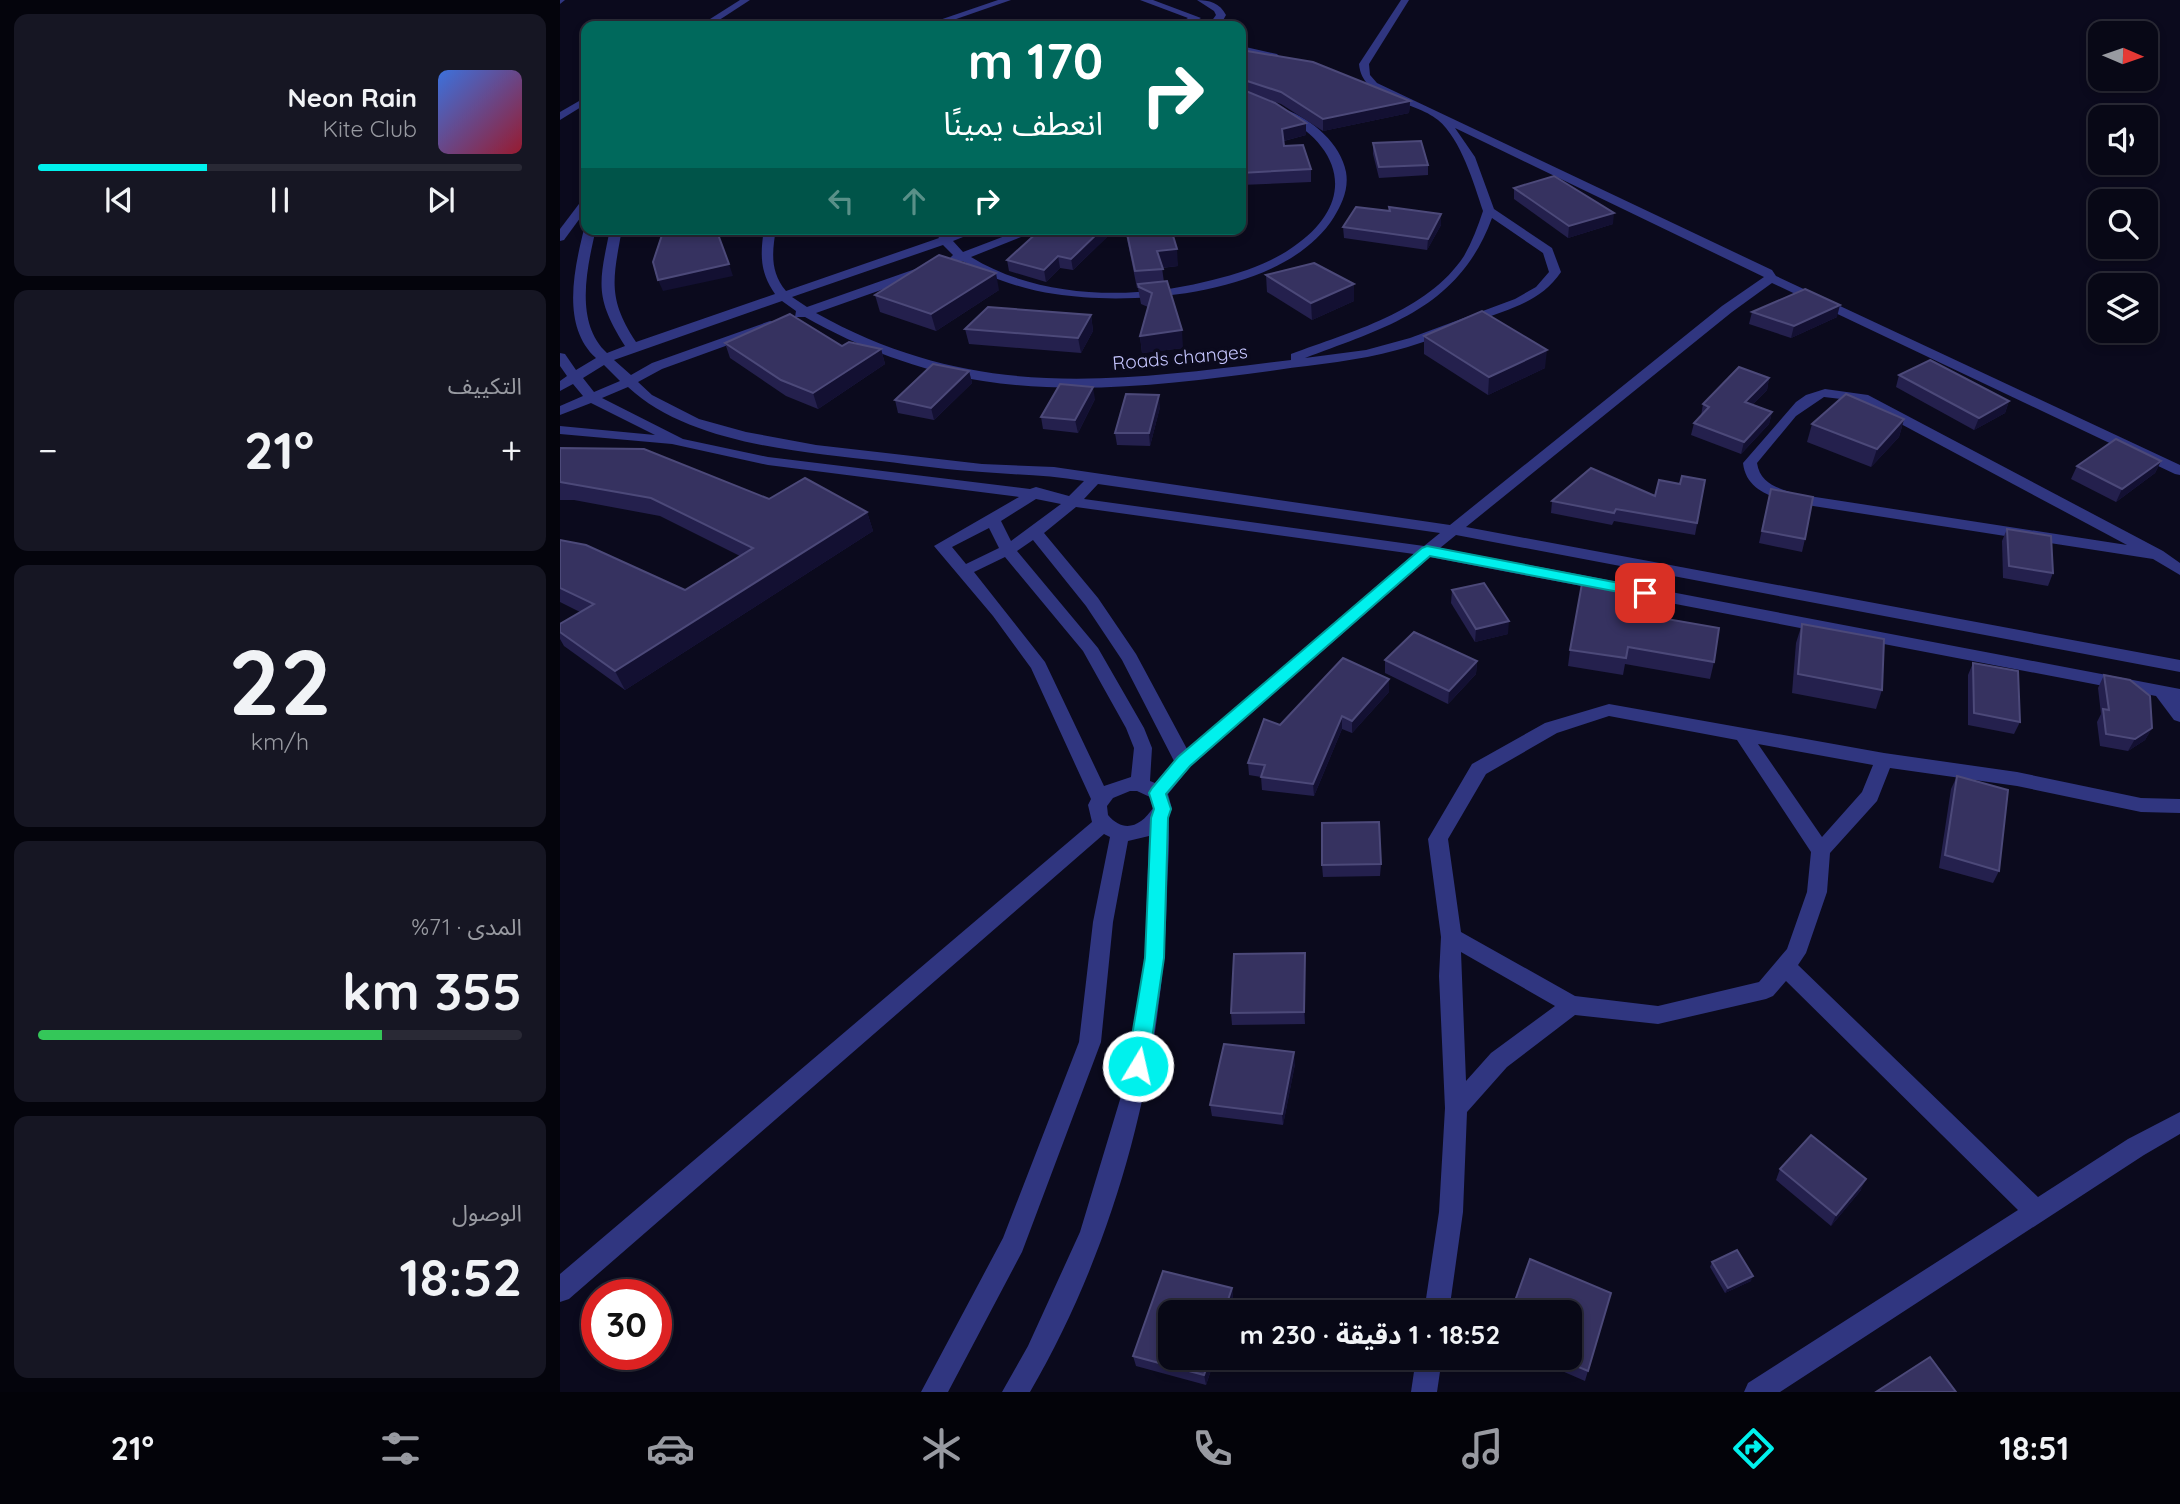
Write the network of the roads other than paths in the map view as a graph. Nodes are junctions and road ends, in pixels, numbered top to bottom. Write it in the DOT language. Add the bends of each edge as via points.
graph roads {
  1 [pos="746,0"];
  2 [pos="1007,0"];
  3 [pos="1144,0"];
  4 [pos="1201,0"];
  5 [pos="1405,0"];
  6 [pos="712,21"];
  7 [pos="942,21"];
  8 [pos="1190,21"];
  9 [pos="1218,21"];
  10 [pos="1246,50"];
  11 [pos="1281,57"];
  12 [pos="581,103"];
  13 [pos="1277,108"];
  14 [pos="1440,115"];
  15 [pos="560,117"];
  16 [pos="581,209"];
  17 [pos="1489,211"];
  18 [pos="582,235"];
  19 [pos="587,235"];
  20 [pos="614,235"];
  21 [pos="769,235"];
  22 [pos="943,235"];
  23 [pos="963,235"];
  24 [pos="1019,235"];
  25 [pos="560,239"];
  26 [pos="946,242"];
  27 [pos="947,262"];
  28 [pos="1771,278"];
  29 [pos="784,296"];
  30 [pos="793,317"];
  31 [pos="633,348"];
  32 [pos="560,357"];
  33 [pos="603,359"];
  34 [pos="1273,366"];
  35 [pos="573,377"];
  36 [pos="629,382"];
  37 [pos="560,387"];
  38 [pos="591,398"];
  39 [pos="560,411"];
  40 [pos="560,430"];
  41 [pos="679,442"];
  42 [pos="1055,471"];
  43 [pos="2180,471"];
  44 [pos="1094,479"];
  45 [pos="1034,494"];
  46 [pos="1074,502"];
  47 [pos="993,520"];
  48 [pos="1454,530"];
  49 [pos="1035,533"];
  50 [pos="1008,550"];
  51 [pos="1427,551"];
  52 [pos="2157,555"];
  53 [pos="2180,570"];
  54 [pos="964,571"];
  55 [pos="2180,648"];
  56 [pos="2174,665"];
  57 [pos="2161,691"];
  58 [pos="2180,695"];
  59 [pos="2180,716"];
  60 [pos="1743,735"];
  61 [pos="1884,760"];
  62 [pos="1184,762"];
  63 [pos="1140,784"];
  64 [pos="1158,793"];
  65 [pos="1101,800"];
  66 [pos="2180,806"];
  67 [pos="1159,818"];
  68 [pos="1111,829"];
  69 [pos="1821,851"];
  70 [pos="1451,937"];
  71 [pos="1785,966"];
  72 [pos="1572,1004"];
  73 [pos="1456,1108"];
  74 [pos="2180,1122"];
  75 [pos="2036,1211"];
  76 [pos="560,1290"];
  77 [pos="1438,1300"];
  78 [pos="1427,1370"];
  79 [pos="934,1392"];
  80 [pos="1015,1392"];
  81 [pos="1424,1392"];
  82 [pos="1757,1392"];
  1 -- 6 [label="street"];
  2 -- 7 [label="street"];
  3 -- 8 [label="street" via="1196,18"];
  4 -- 9 [label="street" via="1218,9"];
  5 -- 14 [label="street" via="1366,58 1365,75 1373,85"];
  10 -- 11 [label="street"];
  12 -- 15 [label="street"];
  13 -- 27 [label="street" via="1325,141 1339,165 1342,183 1321,231 1297,251 1253,272 1204,286 1105,295 1017,283"];
  14 -- 17 [label="street" via="1470,157"];
  14 -- 28 [label="street"];
  16 -- 25 [label="street"];
  17 -- 34 [label="street" via="1468,259 1413,309"];
  17 -- 34 [label="street, Roads changes" via="1548,251 1555,272 1543,288 1399,345 1350,357"];
  18 -- 25 [label="street"];
  19 -- 33 [label="street" via="579,300 593,348"];
  20 -- 31 [label="street" via="606,281 614,317"];
  21 -- 29 [label="street, Roads changes" via="765,256 771,282"];
  22 -- 26 [label="street"];
  23 -- 26 [label="street"];
  24 -- 27 [label="street"];
  26 -- 27 [label="street"];
  26 -- 29 [label="street"];
  27 -- 30 [label="street"];
  28 -- 43 [label="street"];
  28 -- 48 [label="street"];
  29 -- 30 [label="street, Roads changes"];
  29 -- 31 [label="street"];
  30 -- 34 [label="street, Roads changes" via="930,366 983,377 1079,384 1158,382"];
  30 -- 36 [label="street" via="657,366"];
  31 -- 33 [label="street"];
  32 -- 35 [label="street"];
  33 -- 35 [label="street"];
  33 -- 36 [label="street"];
  35 -- 37 [label="street"];
  35 -- 38 [label="street"];
  36 -- 38 [label="street"];
  36 -- 42 [label="street" via="669,411 745,436 982,468"];
  38 -- 39 [label="street"];
  38 -- 41 [label="street"];
  40 -- 41 [label="street"];
  41 -- 45 [label="street" via="768,461"];
  42 -- 44 [label="street"];
  42 -- 45 [label="street"];
  44 -- 46 [label="street"];
  44 -- 48 [label="street"];
  45 -- 46 [label="street"];
  45 -- 47 [label="street"];
  46 -- 49 [label="street"];
  46 -- 51 [label="street"];
  47 -- 50 [label="street"];
  47 -- 54 [label="street" via="942,546"];
  48 -- 51 [label="street"];
  48 -- 56 [label="street"];
  49 -- 50 [label="street"];
  49 -- 62 [label="street" via="1092,602 1130,658"];
  50 -- 54 [label="street"];
  50 -- 63 [label="street" via="1090,648 1116,693 1143,748"];
  51 -- 57 [label="street"];
  51 -- 62 [label="street"];
  52 -- 52 [label="street" via="1863,398 1819,394 1800,405 1750,463 1750,474 1758,484 1794,498"];
  52 -- 53 [label="street"];
  54 -- 65 [label="street" via="1039,666"];
  55 -- 56 [label="street"];
  57 -- 58 [label="street"];
  57 -- 59 [label="street"];
  60 -- 61 [label="street"];
  60 -- 69 [label="street"];
  60 -- 70 [label="street" via="1609,710 1551,727 1479,769 1438,839"];
  61 -- 66 [label="street" via="2017,779 2141,804"];
  61 -- 69 [label="street" via="1870,796"];
  62 -- 64 [label="street"];
  63 -- 64 [label="street"];
  63 -- 65 [label="street" via="1117,787"];
  64 -- 67 [label="street" via="1163,809"];
  65 -- 68 [label="street" via="1097,817"];
  67 -- 68 [label="street" via="1143,831"];
  67 -- 80 [label="street" via="1155,958 1133,1093 1093,1234"];
  68 -- 76 [label="street"];
  68 -- 79 [label="street" via="1090,1042 1013,1244"];
  69 -- 71 [label="street" via="1817,892 1796,953"];
  70 -- 72 [label="street"];
  70 -- 73 [label="street"];
  71 -- 72 [label="street" via="1766,990 1658,1015"];
  71 -- 75 [label="street"];
  72 -- 73 [label="street" via="1499,1060"];
  73 -- 77 [label="street" via="1451,1212"];
  74 -- 75 [label="street"];
  75 -- 82 [label="street"];
  78 -- 81 [label="street"];
}
